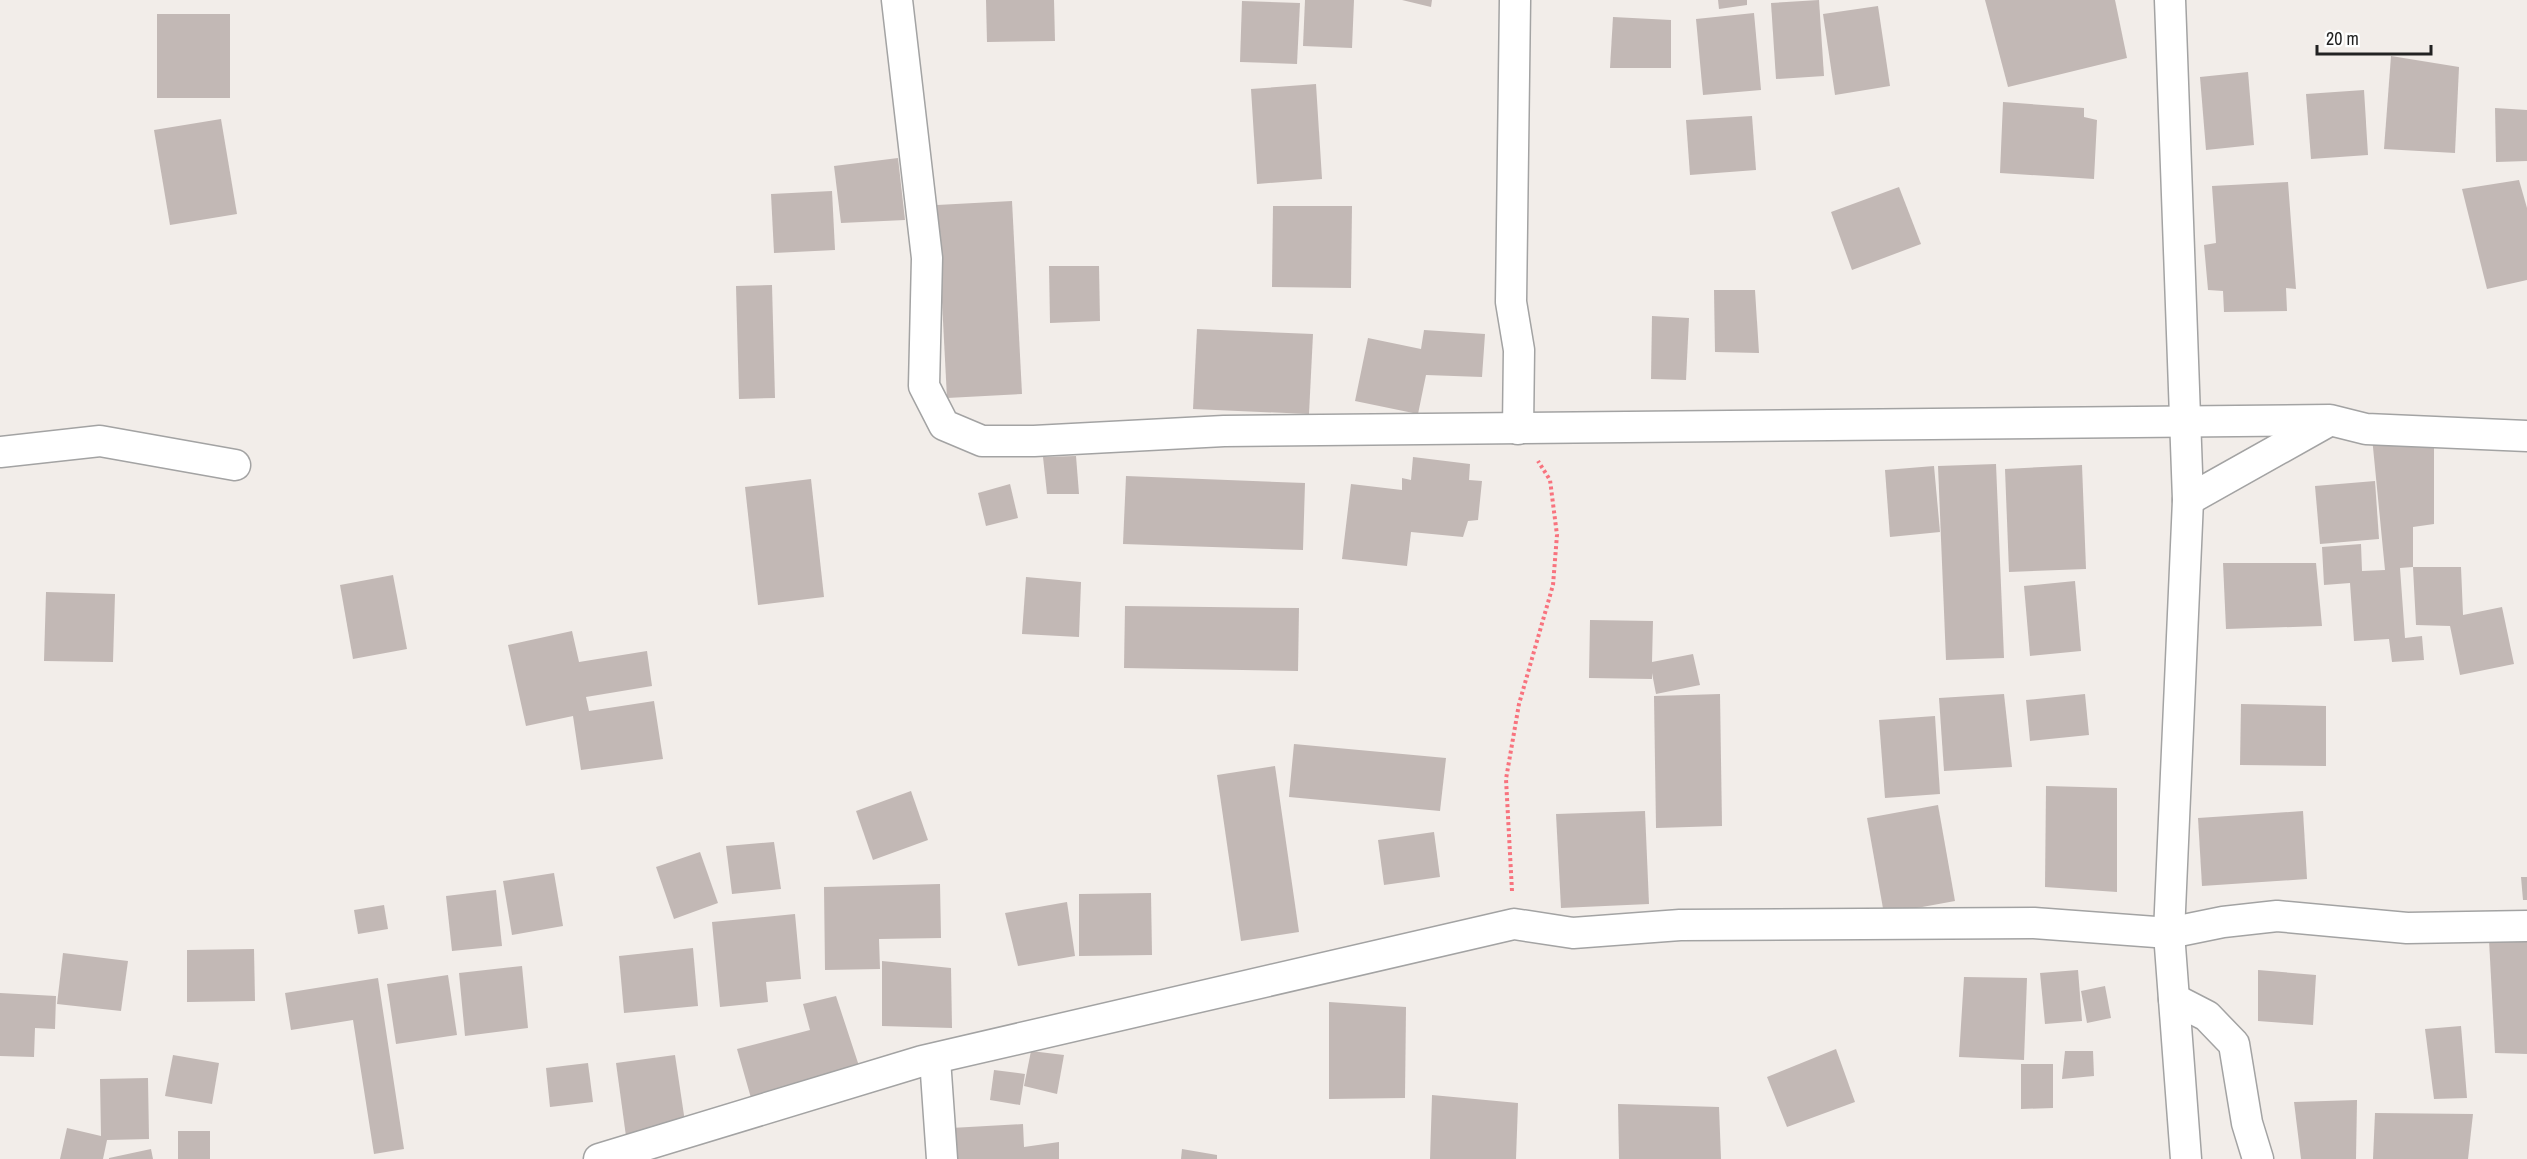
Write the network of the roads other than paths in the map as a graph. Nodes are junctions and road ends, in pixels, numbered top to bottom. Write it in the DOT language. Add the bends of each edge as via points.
graph roads {
  1 [pos="897,0"];
  2 [pos="1515,0"];
  3 [pos="2170,0"];
  4 [pos="2330,420"];
  5 [pos="2186,421"];
  6 [pos="1518,429"];
  7 [pos="2527,436"];
  8 [pos="0,452"];
  9 [pos="235,465"];
  10 [pos="2188,500"];
  11 [pos="2527,926"];
  12 [pos="2169,933"];
  13 [pos="2174,999"];
  14 [pos="935,1059"];
  15 [pos="599,1159"];
  16 [pos="942,1159"];
  17 [pos="2186,1159"];
  18 [pos="2258,1159"];
  1 -- 6 [label="street" via="927,258 924,386 944,425 982,441 1224,431"];
  2 -- 6 [label="street" via="1511,302 1519,350"];
  3 -- 5 [label="street"];
  4 -- 5 [label="street"];
  4 -- 7 [label="street" via="2366,429"];
  4 -- 10 [label="street"];
  5 -- 6 [label="street"];
  5 -- 10 [label="street"];
  8 -- 9 [label="street" via="100,441"];
  10 -- 12 [label="street"];
  11 -- 12 [label="street" via="2407,927 2277,916"];
  12 -- 13 [label="street"];
  12 -- 14 [label="street" via="2011,923 1680,925 1574,933 1514,924"];
  13 -- 17 [label="street"];
  13 -- 18 [label="street" via="2208,1016 2234,1044 2247,1123"];
  14 -- 15 [label="street"];
  14 -- 16 [label="street"];
}
